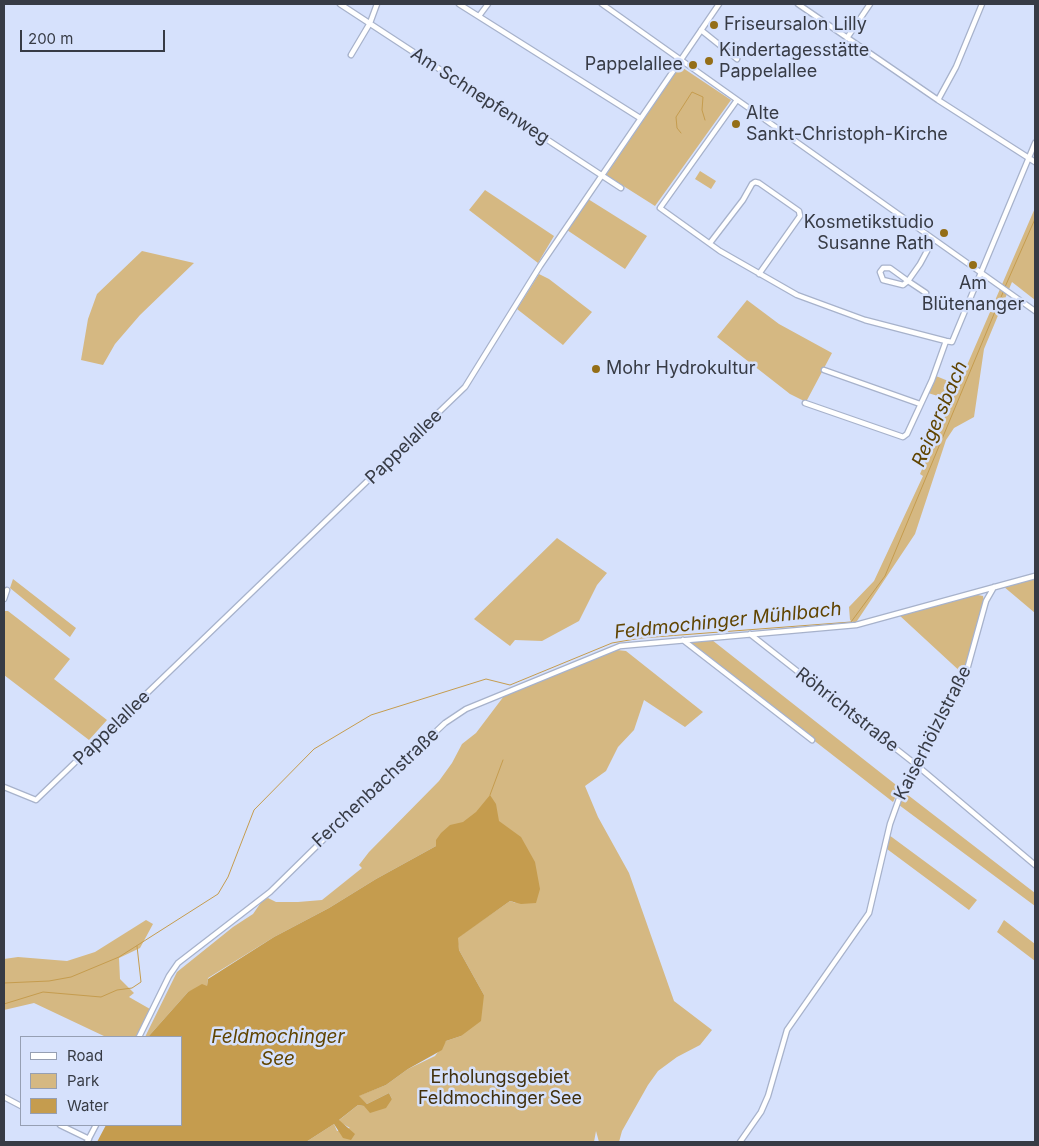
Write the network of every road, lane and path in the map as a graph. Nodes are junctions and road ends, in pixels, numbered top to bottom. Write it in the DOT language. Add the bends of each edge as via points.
graph roads {
  1 [pos="340,4"];
  2 [pos="377,4"];
  3 [pos="459,4"];
  4 [pos="488,4"];
  5 [pos="602,4"];
  6 [pos="719,4"];
  7 [pos="798,4"];
  8 [pos="870,4"];
  9 [pos="982,4"];
  10 [pos="479,16"];
  11 [pos="370,23"];
  12 [pos="701,30"];
  13 [pos="847,38"];
  14 [pos="351,55"];
  15 [pos="737,58"];
  16 [pos="680,60"];
  17 [pos="737,100"];
  18 [pos="938,100"];
  19 [pos="640,118"];
  20 [pos="1035,143"];
  21 [pos="1030,159"];
  22 [pos="1035,162"];
  23 [pos="603,176"];
  24 [pos="621,188"];
  25 [pos="934,240"];
  26 [pos="710,244"];
  27 [pos="759,274"];
  28 [pos="981,274"];
  29 [pos="908,281"];
  30 [pos="926,292"];
  31 [pos="1035,312"];
  32 [pos="946,341"];
  33 [pos="824,370"];
  34 [pos="804,403"];
  35 [pos="920,404"];
  36 [pos="1035,576"];
  37 [pos="994,587"];
  38 [pos="7,590"];
  39 [pos="980,591"];
  40 [pos="987,598"];
  41 [pos="4,599"];
  42 [pos="750,634"];
  43 [pos="682,640"];
  44 [pos="812,740"];
  45 [pos="914,763"];
  46 [pos="4,787"];
  47 [pos="1035,865"];
  48 [pos="139,1036"];
  49 [pos="4,1097"];
  50 [pos="20,1105"];
  51 [pos="62,1126"];
  52 [pos="96,1126"];
  53 [pos="88,1141"];
  54 [pos="740,1142"];
  1 -- 11 [label="street, Am Schnepfenweg"];
  2 -- 11 [label="street"];
  3 -- 10 [label="street"];
  4 -- 10 [label="street"];
  5 -- 16 [label="street"];
  6 -- 12 [label="street, Pappelallee"];
  7 -- 13 [label="street"];
  8 -- 13 [label="street"];
  9 -- 18 [label="street" via="956,67"];
  10 -- 19 [label="street"];
  11 -- 14 [label="street"];
  11 -- 23 [label="street, Am Schnepfenweg"];
  12 -- 15 [label="street"];
  12 -- 16 [label="street, Pappelallee"];
  13 -- 18 [label="street"];
  16 -- 17 [label="street"];
  16 -- 19 [label="street, Pappelallee"];
  17 -- 25 [label="street"];
  17 -- 26 [label="street" via="660,208"];
  18 -- 21 [label="street"];
  19 -- 23 [label="street, Pappelallee"];
  20 -- 21 [label="street"];
  21 -- 22 [label="street"];
  21 -- 28 [label="street"];
  23 -- 24 [label="street, Am Schnepfenweg"];
  23 -- 46 [label="street, Pappelallee" via="540,266 465,387 36,800"];
  25 -- 28 [label="street"];
  25 -- 29 [label="street"];
  26 -- 27 [label="street"];
  26 -- 27 [label="street" via="752,184 759,183 799,211 800,216"];
  27 -- 32 [label="street" via="797,295 836,310 890,328"];
  28 -- 31 [label="street"];
  28 -- 32 [label="street" via="952,342"];
  29 -- 29 [label="street" via="899,285 884,280 880,272 883,268 890,268"];
  29 -- 30 [label="street"];
  32 -- 35 [label="street"];
  33 -- 35 [label="street"];
  34 -- 35 [label="street" via="903,437"];
  36 -- 37 [label="street, Ferchenbachstraße"];
  37 -- 39 [label="street, Ferchenbachstraße"];
  37 -- 40 [label="street, Kaiserhölzlstraße"];
  38 -- 41 [label="street"];
  39 -- 40 [label="street"];
  39 -- 42 [label="street, Ferchenbachstraße" via="857,625"];
  40 -- 45 [label="street, Kaiserhölzlstraße" via="965,677"];
  42 -- 43 [label="street, Ferchenbachstraße"];
  42 -- 45 [label="street, Röhrichtstraße"];
  43 -- 44 [label="street"];
  43 -- 48 [label="street, Ferchenbachstraße" via="605,650 455,715 270,892 178,963"];
  45 -- 47 [label="street, Röhrichtstraße"];
  45 -- 54 [label="street, Kaiserhölzlstraße" via="894,812 869,913 787,1030 768,1096"];
  49 -- 50 [label="street"];
  51 -- 53 [label="street"];
  52 -- 53 [label="street"];
}
